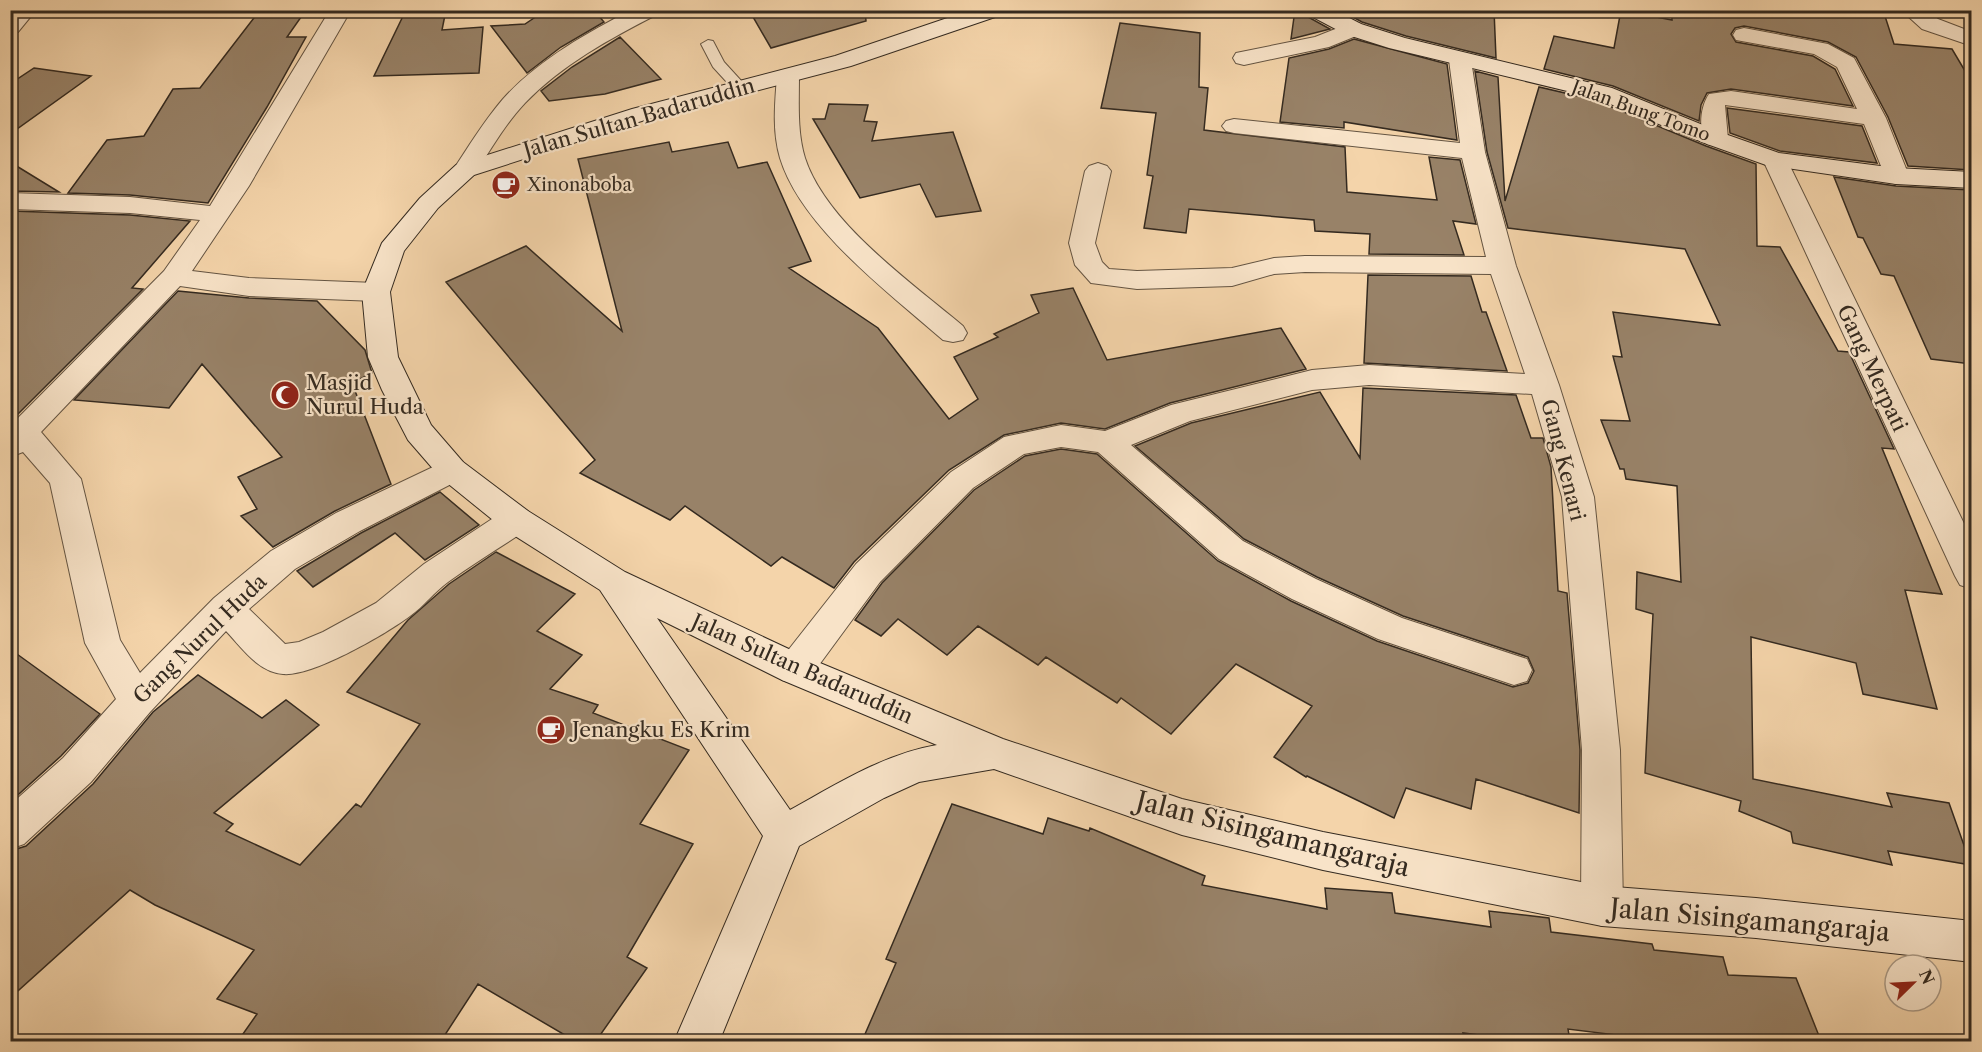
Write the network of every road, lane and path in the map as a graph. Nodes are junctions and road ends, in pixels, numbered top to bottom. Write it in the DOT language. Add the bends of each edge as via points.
graph roads {
  1 [pos="26,10"];
  2 [pos="341,10"];
  3 [pos="601,10"];
  4 [pos="993,10"];
  5 [pos="1317,10"];
  6 [pos="1911,10"];
  7 [pos="638,15"];
  8 [pos="10,27"];
  9 [pos="1353,29"];
  10 [pos="1744,35"];
  11 [pos="1961,37"];
  12 [pos="708,44"];
  13 [pos="1244,58"];
  14 [pos="1460,60"];
  15 [pos="788,75"];
  16 [pos="740,88"];
  17 [pos="1874,118"];
  18 [pos="1234,126"];
  19 [pos="1716,139"];
  20 [pos="1473,152"];
  21 [pos="1775,160"];
  22 [pos="465,170"];
  23 [pos="1098,171"];
  24 [pos="1896,176"];
  25 [pos="1971,180"];
  26 [pos="10,201"];
  27 [pos="216,214"];
  28 [pos="1502,266"];
  29 [pos="174,277"];
  30 [pos="376,292"];
  31 [pos="953,333"];
  32 [pos="1544,385"];
  33 [pos="17,440"];
  34 [pos="1107,442"];
  35 [pos="452,470"];
  36 [pos="516,520"];
  37 [pos="1971,576"];
  38 [pos="612,581"];
  39 [pos="226,608"];
  40 [pos="795,669"];
  41 [pos="1514,670"];
  42 [pos="137,701"];
  43 [pos="994,752"];
  44 [pos="10,831"];
  45 [pos="784,834"];
  46 [pos="1602,906"];
  47 [pos="1971,942"];
  48 [pos="696,1041"];
  1 -- 8 [label="street"];
  2 -- 27 [label="street"];
  3 -- 7 [label="lane"];
  4 -- 15 [label="street, Jalan Sultan Badaruddin" via="843,61"];
  5 -- 9 [label="street, Jalan Bung Tomo"];
  6 -- 11 [label="street" via="1930,24"];
  7 -- 22 [label="street" via="573,51 517,98"];
  9 -- 13 [label="street" via="1321,42"];
  9 -- 14 [label="street, Jalan Bung Tomo"];
  10 -- 17 [label="street" via="1834,55 1846,63"];
  12 -- 16 [label="lane" via="718,64"];
  14 -- 19 [label="street, Jalan Bung Tomo" via="1604,93"];
  14 -- 20 [label="street, Gang Kenari"];
  15 -- 16 [label="street, Jalan Sultan Badaruddin"];
  15 -- 31 [label="street" via="787,128 796,167 824,213 861,252"];
  16 -- 22 [label="street, Jalan Sultan Badaruddin" via="640,114"];
  17 -- 19 [label="street" via="1717,99 1713,105"];
  17 -- 24 [label="street"];
  18 -- 20 [label="street"];
  19 -- 21 [label="street, Jalan Bung Tomo"];
  20 -- 28 [label="street, Gang Kenari"];
  21 -- 24 [label="street, Jalan Bung Tomo"];
  21 -- 37 [label="street, Gang Merpati"];
  22 -- 30 [label="street, Jalan Sultan Badaruddin" via="429,203 391,249"];
  23 -- 28 [label="street" via="1082,243 1089,265 1101,277 1233,277 1274,266 1305,264"];
  24 -- 25 [label="street, Jalan Bung Tomo"];
  26 -- 27 [label="street" via="130,205"];
  27 -- 29 [label="street"];
  28 -- 32 [label="street, Gang Kenari"];
  29 -- 30 [label="street" via="249,287"];
  29 -- 33 [label="street"];
  30 -- 35 [label="street, Jalan Sultan Badaruddin" via="383,357 397,390 420,432"];
  32 -- 34 [label="street" via="1369,375 1312,380 1182,413"];
  32 -- 46 [label="street, Gang Kenari" via="1578,498 1601,750"];
  33 -- 42 [label="street" via="65,479 104,642"];
  34 -- 40 [label="street" via="1061,436 1015,445 962,480 867,573"];
  34 -- 41 [label="street" via="1231,550 1304,590 1390,629"];
  35 -- 36 [label="street, Jalan Sultan Badaruddin"];
  35 -- 39 [label="street, Gang Nurul Huda" via="283,560"];
  36 -- 38 [label="street, Jalan Sultan Badaruddin"];
  36 -- 39 [label="street" via="433,575 398,606 319,650 291,660 274,657"];
  38 -- 40 [label="street, Jalan Sultan Badaruddin"];
  38 -- 45 [label="street, Jalan Sultan Badaruddin"];
  39 -- 42 [label="street, Gang Nurul Huda"];
  40 -- 43 [label="street, Jalan Sultan Badaruddin"];
  42 -- 44 [label="street, Gang Nurul Huda" via="77,770"];
  43 -- 45 [label="street, Jalan Sisingamangaraja" via="914,766"];
  43 -- 46 [label="street, Jalan Sisingamangaraja" via="1182,817 1323,851"];
  45 -- 48 [label="street"];
  46 -- 47 [label="street, Jalan Sisingamangaraja" via="1756,918"];
}
